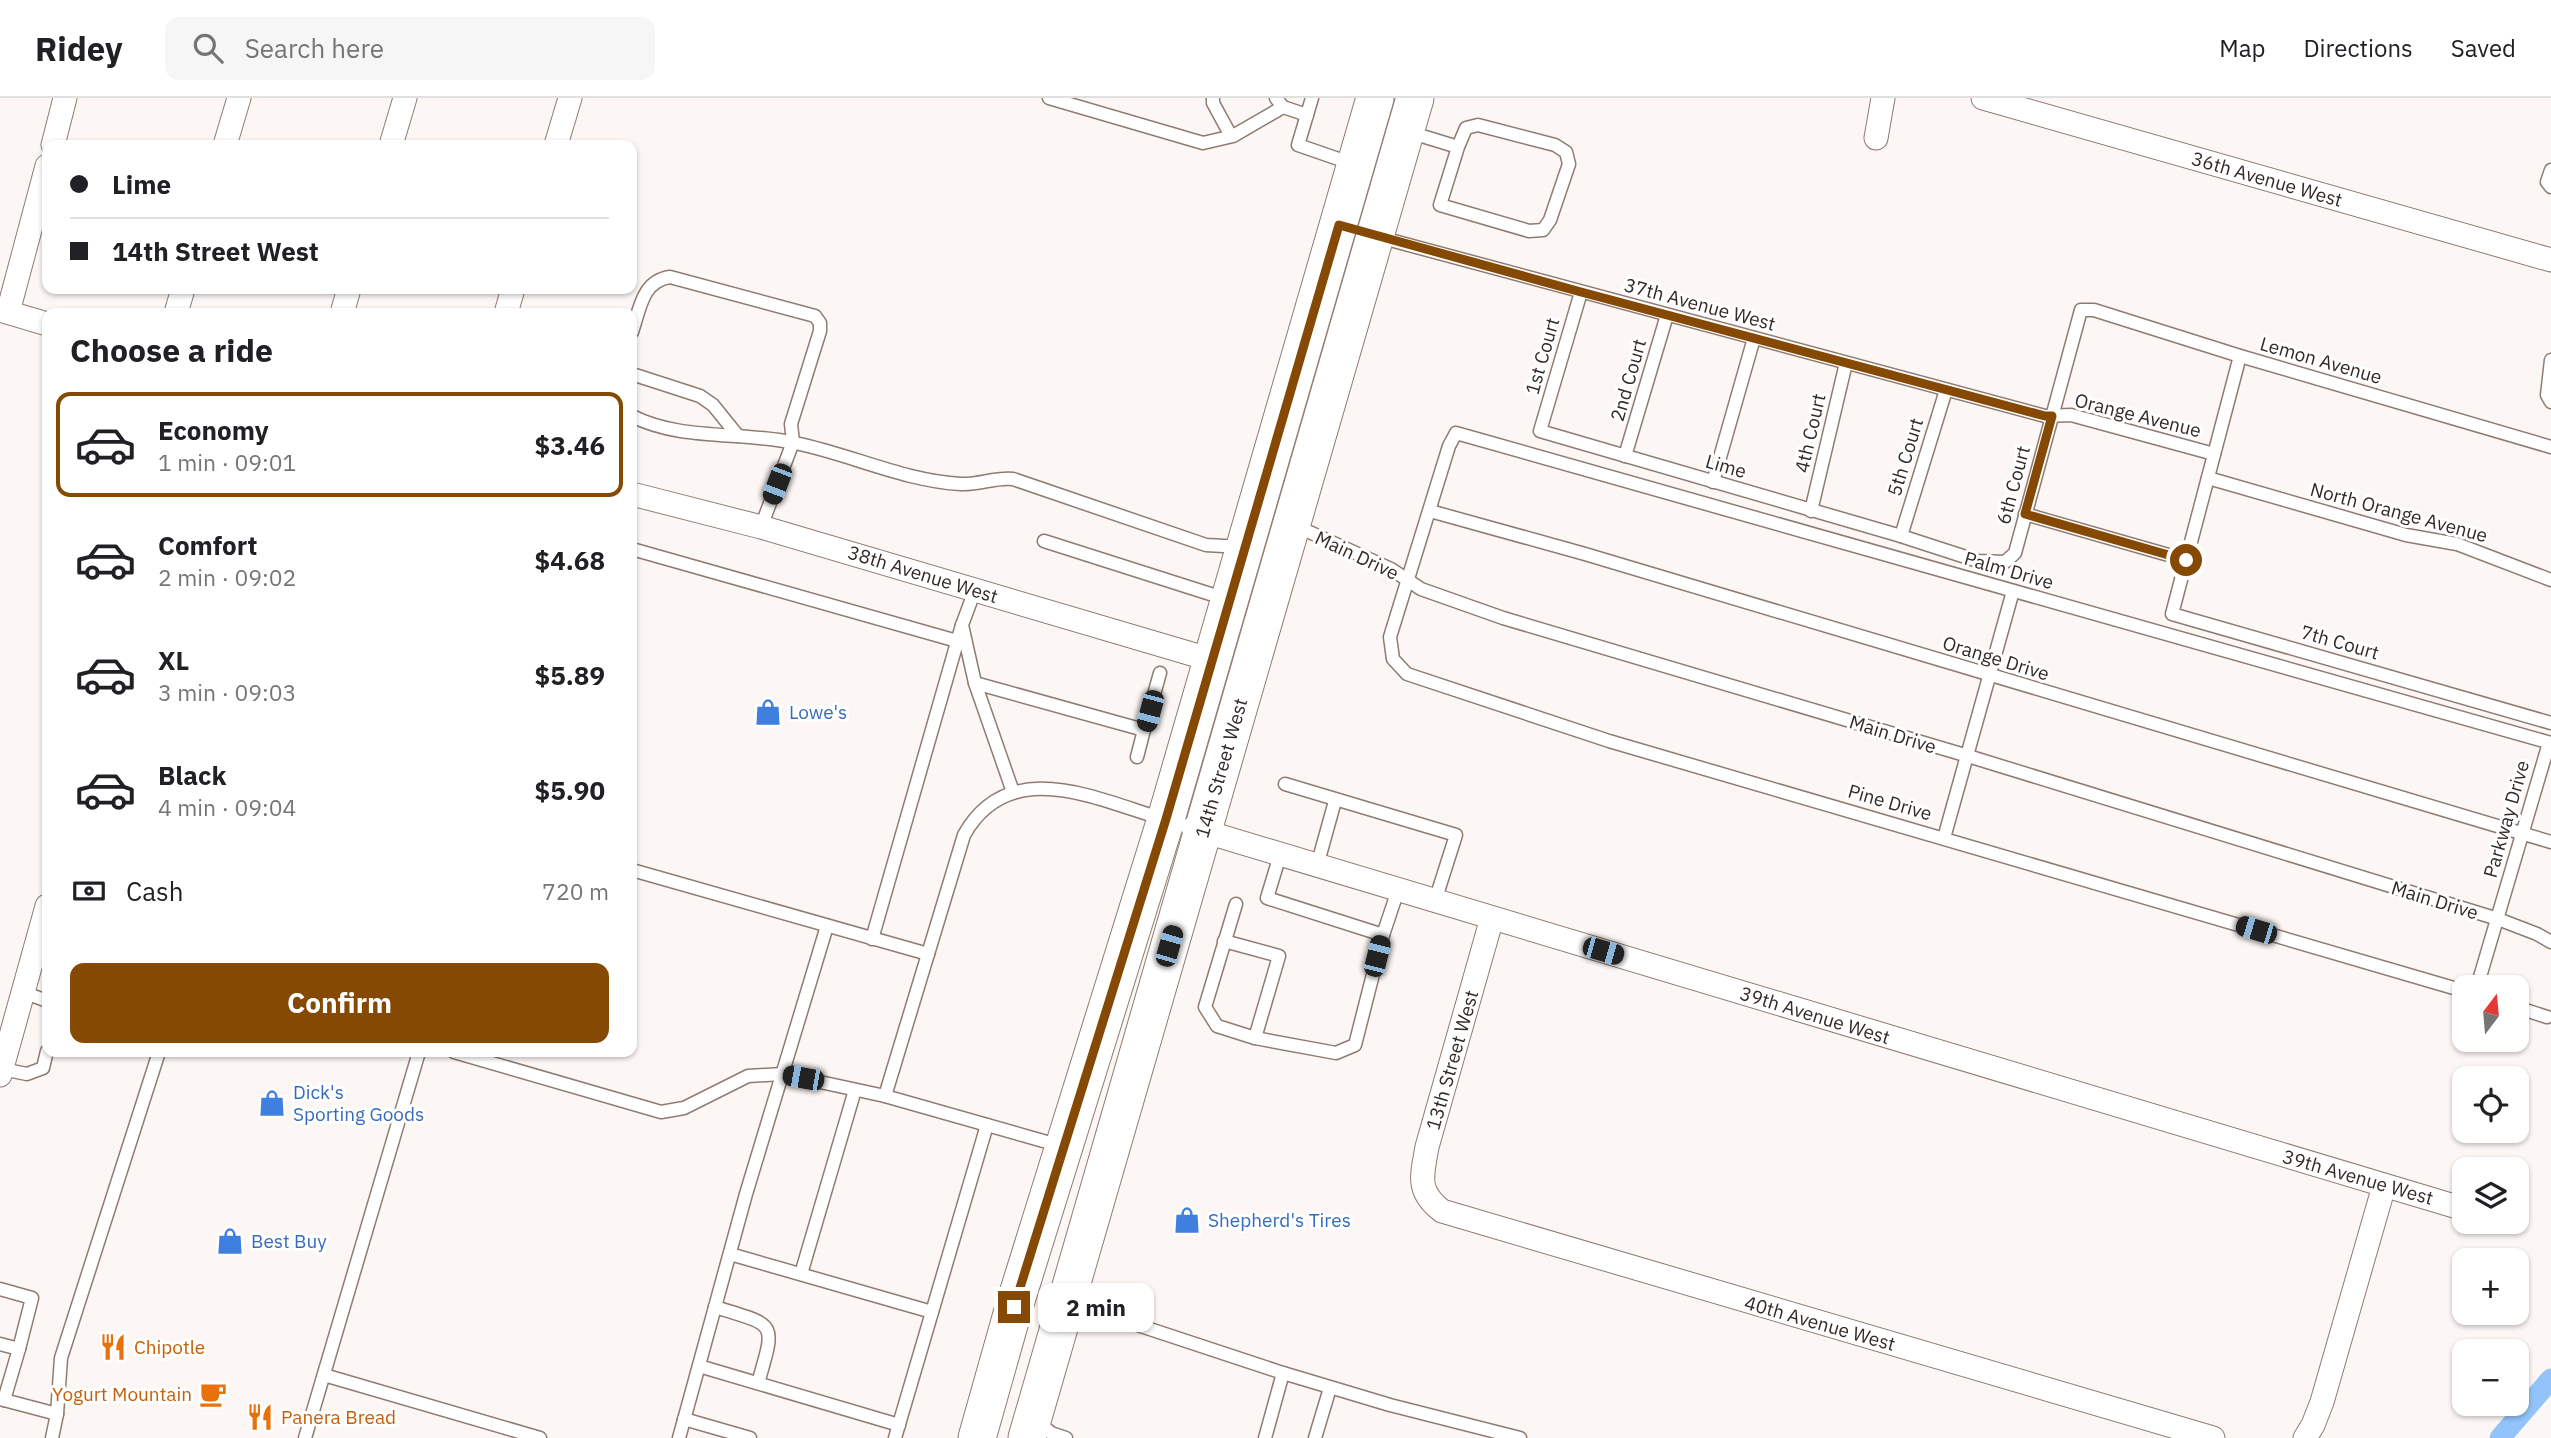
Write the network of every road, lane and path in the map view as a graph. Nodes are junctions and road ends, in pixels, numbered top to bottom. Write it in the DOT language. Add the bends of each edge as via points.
graph roads {
  1 [pos="65,98"];
  2 [pos="239,98"];
  3 [pos="405,98"];
  4 [pos="570,98"];
  5 [pos="1049,98"];
  6 [pos="1213,98"];
  7 [pos="1312,98"];
  8 [pos="1883,98"];
  9 [pos="1983,98"];
  10 [pos="1369,99"];
  11 [pos="1280,102"];
  12 [pos="1307,115"];
  13 [pos="1410,115"];
  14 [pos="1231,136"];
  15 [pos="1876,138"];
  16 [pos="54,140"];
  17 [pos="226,140"];
  18 [pos="392,140"];
  19 [pos="557,140"];
  20 [pos="1458,146"];
  21 [pos="1356,164"];
  22 [pos="2551,170"];
  23 [pos="42,183"];
  24 [pos="2551,187"];
  25 [pos="1357,230"];
  26 [pos="2551,260"];
  27 [pos="1581,292"];
  28 [pos="2081,310"];
  29 [pos="4,311"];
  30 [pos="1667,315"];
  31 [pos="637,319"];
  32 [pos="42,322"];
  33 [pos="1754,338"];
  34 [pos="2241,356"];
  35 [pos="2551,360"];
  36 [pos="1846,363"];
  37 [pos="637,376"];
  38 [pos="1946,390"];
  39 [pos="2551,402"];
  40 [pos="2052,416"];
  41 [pos="637,418"];
  42 [pos="1540,431"];
  43 [pos="1457,433"];
  44 [pos="738,436"];
  45 [pos="793,442"];
  46 [pos="2551,447"];
  47 [pos="2214,454"];
  48 [pos="1625,456"];
  49 [pos="2208,478"];
  50 [pos="1713,482"];
  51 [pos="637,495"];
  52 [pos="1430,511"];
  53 [pos="1811,511"];
  54 [pos="2025,514"];
  55 [pos="1292,525"];
  56 [pos="761,527"];
  57 [pos="1900,536"];
  58 [pos="1044,541"];
  59 [pos="1244,547"];
  60 [pos="637,550"];
  61 [pos="2186,560"];
  62 [pos="1409,580"];
  63 [pos="2551,580"];
  64 [pos="975,590"];
  65 [pos="2013,591"];
  66 [pos="1229,600"];
  67 [pos="962,625"];
  68 [pos="957,641"];
  69 [pos="1212,660"];
  70 [pos="1160,673"];
  71 [pos="1989,676"];
  72 [pos="975,683"];
  73 [pos="2551,723"];
  74 [pos="1144,730"];
  75 [pos="2550,743"];
  76 [pos="1968,756"];
  77 [pos="1137,757"];
  78 [pos="1285,785"];
  79 [pos="1013,792"];
  80 [pos="1335,801"];
  81 [pos="1166,819"];
  82 [pos="1202,832"];
  83 [pos="2521,833"];
  84 [pos="1944,838"];
  85 [pos="2551,842"];
  86 [pos="1280,855"];
  87 [pos="1317,866"];
  88 [pos="637,871"];
  89 [pos="1398,890"];
  90 [pos="1435,901"];
  91 [pos="1236,904"];
  92 [pos="1492,918"];
  93 [pos="2498,919"];
  94 [pos="42,924"];
  95 [pos="827,926"];
  96 [pos="1383,935"];
  97 [pos="872,939"];
  98 [pos="1224,941"];
  99 [pos="2551,942"];
  100 [pos="928,954"];
  101 [pos="2481,975"];
  102 [pos="2452,987"];
  103 [pos="23,992"];
  104 [pos="42,999"];
  105 [pos="2529,1011"];
  106 [pos="2547,1017"];
  107 [pos="1255,1038"];
  108 [pos="46,1057"];
  109 [pos="157,1057"];
  110 [pos="418,1057"];
  111 [pos="471,1057"];
  112 [pos="1,1072"];
  113 [pos="783,1074"];
  114 [pos="855,1090"];
  115 [pos="886,1096"];
  116 [pos="987,1125"];
  117 [pos="1065,1147"];
  118 [pos="2384,1186"];
  119 [pos="1430,1202"];
  120 [pos="1046,1206"];
  121 [pos="2452,1206"];
  122 [pos="730,1254"];
  123 [pos="801,1274"];
  124 [pos="0,1289"];
  125 [pos="1065,1301"];
  126 [pos="715,1307"];
  127 [pos="932,1312"];
  128 [pos="0,1344"];
  129 [pos="19,1349"];
  130 [pos="699,1366"];
  131 [pos="1283,1373"];
  132 [pos="324,1375"];
  133 [pos="758,1383"];
  134 [pos="1330,1388"];
  135 [pos="2,1399"];
  136 [pos="57,1414"];
  137 [pos="684,1419"];
  138 [pos="900,1424"];
  139 [pos="1030,1428"];
  140 [pos="493,1432"];
  141 [pos="52,1438"];
  142 [pos="305,1438"];
  143 [pos="540,1438"];
  144 [pos="679,1438"];
  145 [pos="750,1438"];
  146 [pos="895,1438"];
  147 [pos="976,1438"];
  148 [pos="1066,1438"];
  149 [pos="1265,1438"];
  150 [pos="1315,1438"];
  151 [pos="1520,1438"];
  152 [pos="2213,1438"];
  153 [pos="2305,1438"];
  1 -- 16 [label="street"];
  2 -- 17 [label="street"];
  3 -- 18 [label="street"];
  4 -- 19 [label="street"];
  5 -- 14 [label="lane" via="1203,143"];
  6 -- 14 [label="lane"];
  7 -- 12 [label="lane"];
  8 -- 15 [label="street"];
  9 -- 26 [label="street, 36th Avenue West"];
  10 -- 21 [label="main road, 14th Street West"];
  11 -- 12 [label="lane"];
  11 -- 14 [label="lane"];
  12 -- 21 [label="lane" via="1298,145"];
  13 -- 20 [label="lane"];
  13 -- 25 [label="main road, 14th Street West"];
  20 -- 20 [label="lane" via="1440,205 1542,230 1550,220 1569,164 1566,152 1478,125 1466,128"];
  21 -- 25 [label="main road, 14th Street West"];
  22 -- 24 [label="lane" via="2547,182"];
  23 -- 29 [label="street"];
  25 -- 27 [label="lane, 37th Avenue West"];
  25 -- 55 [label="main road, 14th Street West"];
  25 -- 59 [label="main road, 14th Street West"];
  27 -- 30 [label="lane, 37th Avenue West"];
  27 -- 42 [label="lane, 1st Court"];
  28 -- 34 [label="lane, Lemon Avenue" via="2094,310"];
  28 -- 40 [label="lane, 6th Court"];
  29 -- 32 [label="street"];
  30 -- 33 [label="lane, 37th Avenue West"];
  30 -- 48 [label="lane, 2nd Court"];
  31 -- 45 [label="lane" via="649,287 670,277 816,316 820,331 791,424"];
  33 -- 36 [label="lane, 37th Avenue West"];
  33 -- 50 [label="lane"];
  34 -- 46 [label="lane, Lemon Avenue"];
  34 -- 47 [label="lane"];
  35 -- 39 [label="lane" via="2547,395"];
  36 -- 38 [label="lane, 37th Avenue West"];
  36 -- 53 [label="lane, 4th Court"];
  37 -- 44 [label="lane" via="700,396"];
  38 -- 40 [label="lane, 37th Avenue West"];
  38 -- 57 [label="lane, 5th Court"];
  40 -- 47 [label="lane, Orange Avenue" via="2071,415"];
  40 -- 54 [label="lane, 6th Court"];
  41 -- 44 [label="lane" via="667,429"];
  42 -- 48 [label="lane, Lime"];
  43 -- 52 [label="lane, Pine Drive"];
  43 -- 65 [label="lane, Palm Drive"];
  44 -- 45 [label="lane"];
  45 -- 56 [label="lane"];
  45 -- 59 [label="lane" via="936,482 1013,479 1206,545"];
  47 -- 49 [label="lane"];
  48 -- 50 [label="lane, Lime"];
  49 -- 61 [label="lane"];
  49 -- 63 [label="lane, North Orange Avenue" via="2406,535 2457,544"];
  50 -- 53 [label="lane, Lime"];
  51 -- 56 [label="street, 38th Avenue West"];
  52 -- 62 [label="lane, Pine Drive"];
  52 -- 71 [label="lane, Orange Drive"];
  53 -- 57 [label="lane, Lime"];
  54 -- 57 [label="lane, 6th Court" via="2015,553 2005,562 1978,561"];
  54 -- 61 [label="lane"];
  55 -- 59 [label="street, Main Drive"];
  55 -- 62 [label="lane, Main Drive"];
  55 -- 82 [label="main road, 14th Street West"];
  56 -- 64 [label="street, 38th Avenue West"];
  58 -- 66 [label="lane"];
  59 -- 66 [label="main road, 14th Street West"];
  60 -- 68 [label="lane"];
  61 -- 73 [label="lane, 7th Court" via="2172,614"];
  62 -- 76 [label="lane, Main Drive" via="1421,589 1503,618"];
  62 -- 84 [label="lane, Pine Drive" via="1390,637 1393,659 1407,674 1609,741"];
  64 -- 67 [label="lane"];
  64 -- 69 [label="street, 38th Avenue West"];
  65 -- 71 [label="lane"];
  65 -- 75 [label="lane, Palm Drive"];
  66 -- 69 [label="main road, 14th Street West"];
  67 -- 68 [label="lane"];
  67 -- 72 [label="lane"];
  68 -- 97 [label="lane"];
  69 -- 81 [label="main road, 14th Street West"];
  70 -- 74 [label="lane"];
  71 -- 76 [label="lane"];
  71 -- 83 [label="lane, Orange Drive"];
  72 -- 74 [label="lane"];
  72 -- 79 [label="lane"];
  74 -- 77 [label="lane"];
  75 -- 83 [label="lane, Parkway Drive"];
  76 -- 84 [label="lane"];
  76 -- 93 [label="lane, Main Drive"];
  78 -- 80 [label="lane"];
  79 -- 81 [label="lane" via="1059,788"];
  79 -- 100 [label="lane" via="982,811 964,835"];
  80 -- 87 [label="lane"];
  80 -- 90 [label="lane" via="1456,835"];
  81 -- 82 [label="street, 39th Avenue West"];
  81 -- 117 [label="main road, 14th Street West"];
  82 -- 86 [label="street, 39th Avenue West"];
  82 -- 125 [label="main road, 14th Street West"];
  83 -- 85 [label="lane, Orange Drive"];
  83 -- 93 [label="lane, Parkway Drive"];
  84 -- 102 [label="lane, Pine Drive"];
  86 -- 87 [label="street, 39th Avenue West"];
  86 -- 96 [label="lane" via="1268,898"];
  87 -- 89 [label="street, 39th Avenue West"];
  88 -- 95 [label="lane"];
  89 -- 90 [label="street, 39th Avenue West"];
  89 -- 96 [label="lane"];
  90 -- 92 [label="street, 39th Avenue West"];
  91 -- 98 [label="lane"];
  92 -- 118 [label="street, 39th Avenue West"];
  92 -- 119 [label="street, 13th Street West" via="1427,1147 1422,1185"];
  93 -- 99 [label="lane, Main Drive"];
  93 -- 101 [label="lane, Parkway Drive"];
  94 -- 103 [label="street"];
  95 -- 97 [label="lane"];
  95 -- 113 [label="lane"];
  96 -- 107 [label="lane" via="1354,1045 1336,1053"];
  97 -- 100 [label="lane"];
  98 -- 107 [label="lane" via="1205,1007 1217,1026"];
  98 -- 107 [label="lane" via="1279,956"];
  100 -- 115 [label="lane"];
  103 -- 104 [label="lane"];
  103 -- 112 [label="street"];
  105 -- 106 [label="lane"];
  108 -- 112 [label="lane" via="43,1068 27,1074"];
  109 -- 136 [label="lane" via="61,1358"];
  110 -- 132 [label="lane"];
  111 -- 113 [label="lane" via="661,1112 684,1108 748,1076"];
  113 -- 114 [label="lane"];
  113 -- 122 [label="lane"];
  114 -- 115 [label="lane"];
  114 -- 123 [label="lane"];
  115 -- 116 [label="lane"];
  116 -- 117 [label="lane"];
  116 -- 127 [label="lane"];
  117 -- 120 [label="main road, 14th Street West"];
  118 -- 121 [label="street, 39th Avenue West"];
  118 -- 153 [label="street" via="2322,1402"];
  119 -- 152 [label="street, 40th Avenue West" via="1456,1217"];
  120 -- 139 [label="main road" via="1028,1320 1014,1373 1017,1401"];
  120 -- 147 [label="main road, 14th Street West"];
  122 -- 123 [label="lane"];
  122 -- 126 [label="lane"];
  123 -- 127 [label="lane"];
  124 -- 129 [label="lane" via="32,1298"];
  125 -- 131 [label="lane"];
  125 -- 139 [label="main road, 14th Street West"];
  126 -- 130 [label="lane"];
  126 -- 133 [label="lane" via="755,1319 769,1331"];
  127 -- 138 [label="lane"];
  128 -- 129 [label="lane"];
  129 -- 135 [label="lane"];
  130 -- 133 [label="lane"];
  130 -- 137 [label="lane"];
  131 -- 134 [label="lane"];
  131 -- 149 [label="lane"];
  132 -- 140 [label="lane"];
  132 -- 142 [label="lane"];
  133 -- 138 [label="lane"];
  134 -- 150 [label="lane"];
  134 -- 151 [label="lane"];
  135 -- 136 [label="lane"];
  136 -- 141 [label="lane"];
  137 -- 144 [label="lane"];
  137 -- 145 [label="lane"];
  138 -- 146 [label="lane"];
  139 -- 148 [label="lane"];
  140 -- 143 [label="lane"];
}
